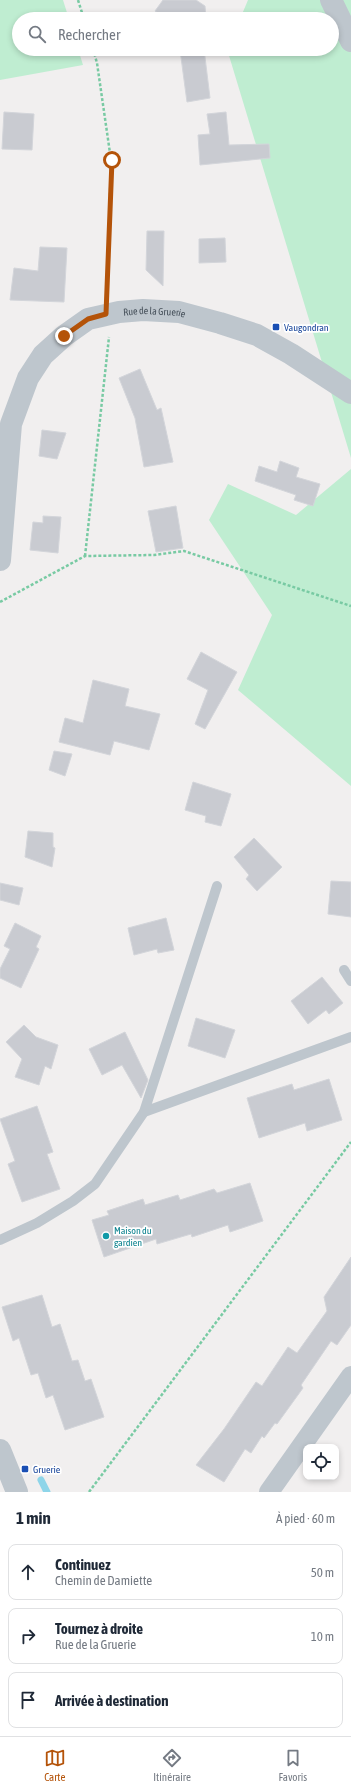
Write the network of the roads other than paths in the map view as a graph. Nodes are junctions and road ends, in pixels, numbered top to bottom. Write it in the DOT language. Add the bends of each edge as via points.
graph roads {
  1 [pos="331,0"];
  2 [pos="337,12"];
  3 [pos="339,16"];
  4 [pos="351,41"];
  5 [pos="351,393"];
  6 [pos="0,560"];
  7 [pos="217,886"];
  8 [pos="344,970"];
  9 [pos="351,981"];
  10 [pos="351,1037"];
  11 [pos="144,1112"];
  12 [pos="0,1240"];
  13 [pos="351,1376"];
  14 [pos="0,1450"];
  15 [pos="17,1492"];
  16 [pos="269,1492"];
  1 -- 2 [label="street"];
  3 -- 4 [label="street"];
  5 -- 6 [label="street, Rue de la Gruerie" via="264,339 220,322 179,312 143,310 106,314 88,319 43,355 28,378 11,424"];
  7 -- 11 [label="lane"];
  8 -- 9 [label="lane"];
  10 -- 11 [label="lane"];
  11 -- 12 [label="lane" via="95,1184 43,1219"];
  13 -- 16 [label="street"];
  14 -- 15 [label="street"];
}
